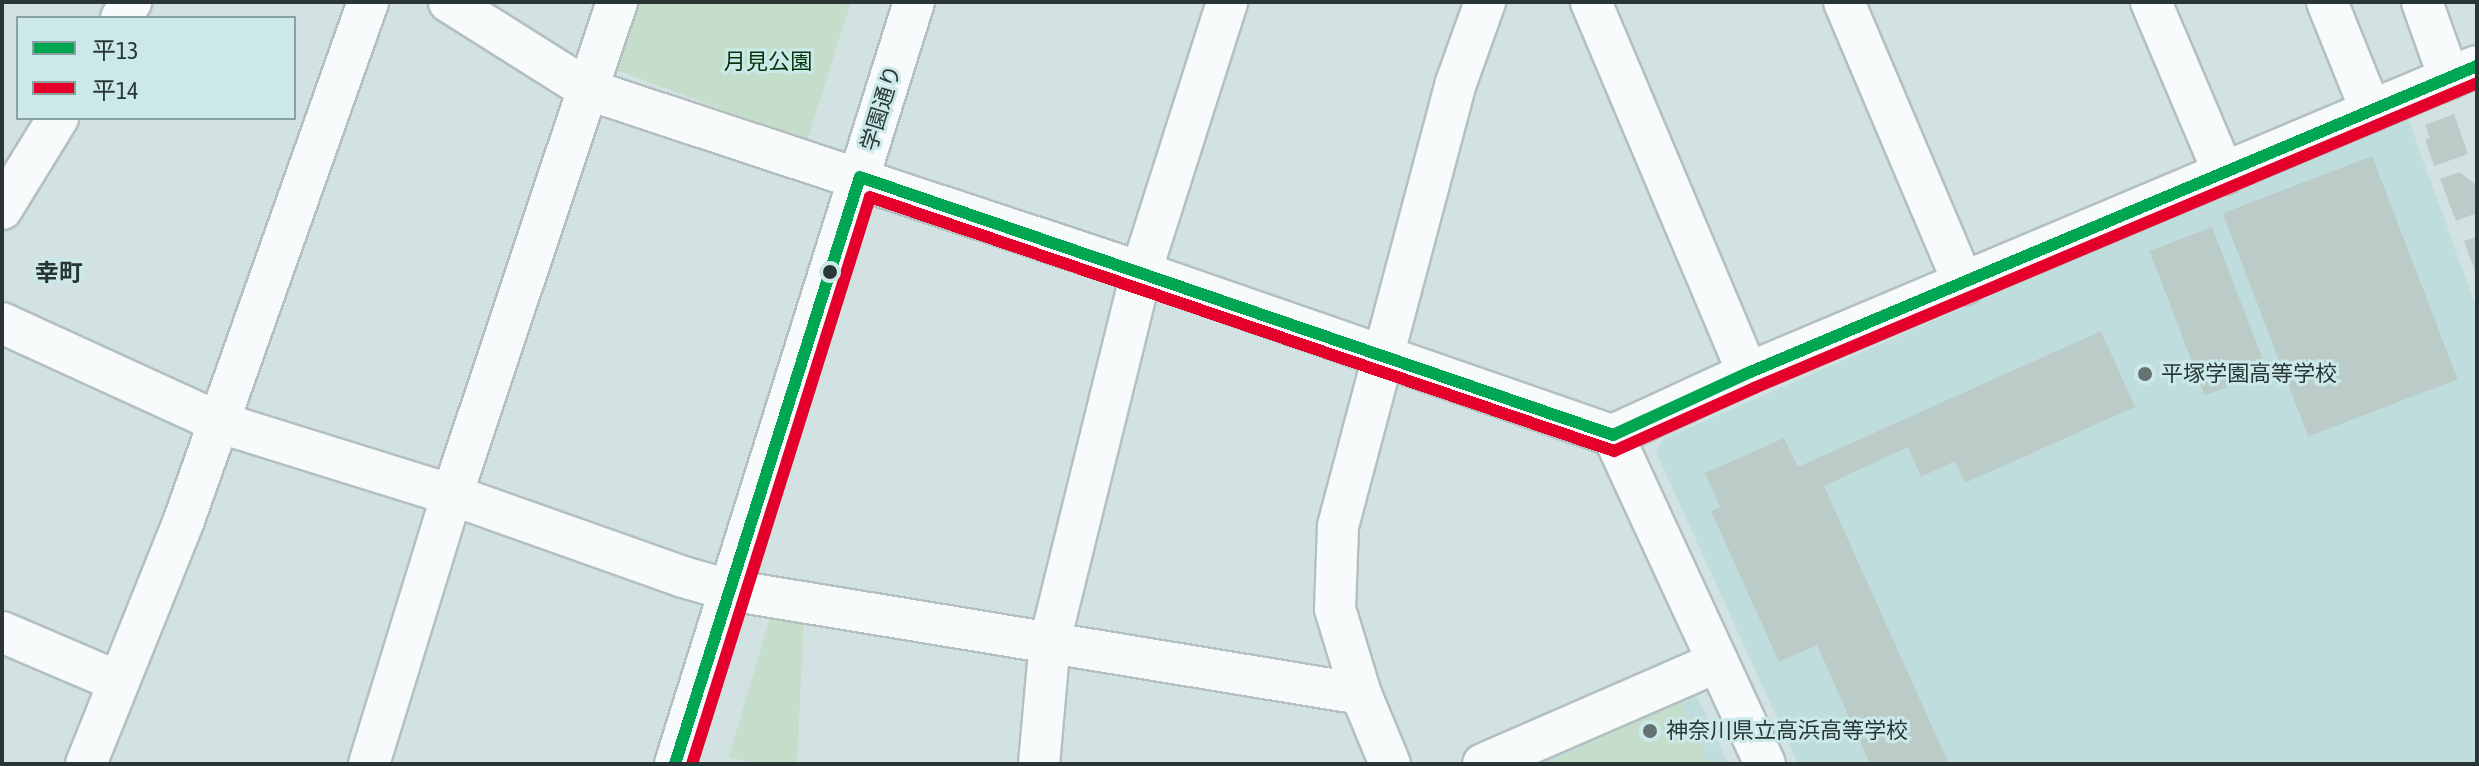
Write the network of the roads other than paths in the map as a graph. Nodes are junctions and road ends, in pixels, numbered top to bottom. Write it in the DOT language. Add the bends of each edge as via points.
graph roads {
  1 [pos="368,2"];
  2 [pos="449,2"];
  3 [pos="617,2"];
  4 [pos="914,2"];
  5 [pos="1227,2"];
  6 [pos="1485,2"];
  7 [pos="1591,2"];
  8 [pos="1844,2"];
  9 [pos="2151,2"];
  10 [pos="2327,2"];
  11 [pos="2422,2"];
  12 [pos="2467,79"];
  13 [pos="589,90"];
  14 [pos="2371,111"];
  15 [pos="57,120"];
  16 [pos="2224,174"];
  17 [pos="860,177"];
  18 [pos="2,209"];
  19 [pos="1141,272"];
  20 [pos="1964,285"];
  21 [pos="2,323"];
  22 [pos="1382,353"];
  23 [pos="1748,373"];
  24 [pos="218,422"];
  25 [pos="1613,435"];
  26 [pos="452,495"];
  27 [pos="729,590"];
  28 [pos="2,632"];
  29 [pos="1050,641"];
  30 [pos="1718,662"];
  31 [pos="119,682"];
  32 [pos="1361,694"];
  33 [pos="683,762"];
  34 [pos="86,764"];
  35 [pos="369,764"];
  36 [pos="1039,764"];
  37 [pos="1390,764"];
  38 [pos="1483,764"];
  39 [pos="1765,764"];
  1 -- 24 [label="street"];
  2 -- 13 [label="street"];
  3 -- 13 [label="street"];
  4 -- 17 [label="street, 学園通り"];
  5 -- 19 [label="street"];
  6 -- 22 [label="street" via="1456,83"];
  7 -- 23 [label="street"];
  8 -- 20 [label="street"];
  9 -- 16 [label="street"];
  10 -- 14 [label="street"];
  11 -- 12 [label="street"];
  12 -- 14 [label="street"];
  13 -- 17 [label="street"];
  13 -- 26 [label="street"];
  14 -- 16 [label="street"];
  15 -- 18 [label="street"];
  16 -- 20 [label="street"];
  17 -- 19 [label="street"];
  17 -- 27 [label="street, 学園通り"];
  19 -- 22 [label="street"];
  19 -- 29 [label="street"];
  20 -- 23 [label="street"];
  21 -- 24 [label="street"];
  22 -- 25 [label="street"];
  22 -- 32 [label="street" via="1338,526 1335,609"];
  23 -- 25 [label="street"];
  24 -- 26 [label="street"];
  24 -- 31 [label="street"];
  25 -- 30 [label="street"];
  26 -- 27 [label="street"];
  26 -- 35 [label="street"];
  27 -- 29 [label="street"];
  27 -- 33 [label="street, 学園通り"];
  28 -- 31 [label="street"];
  29 -- 32 [label="street"];
  29 -- 36 [label="street"];
  30 -- 38 [label="street"];
  30 -- 39 [label="street"];
  31 -- 34 [label="street"];
  32 -- 37 [label="street"];
}
